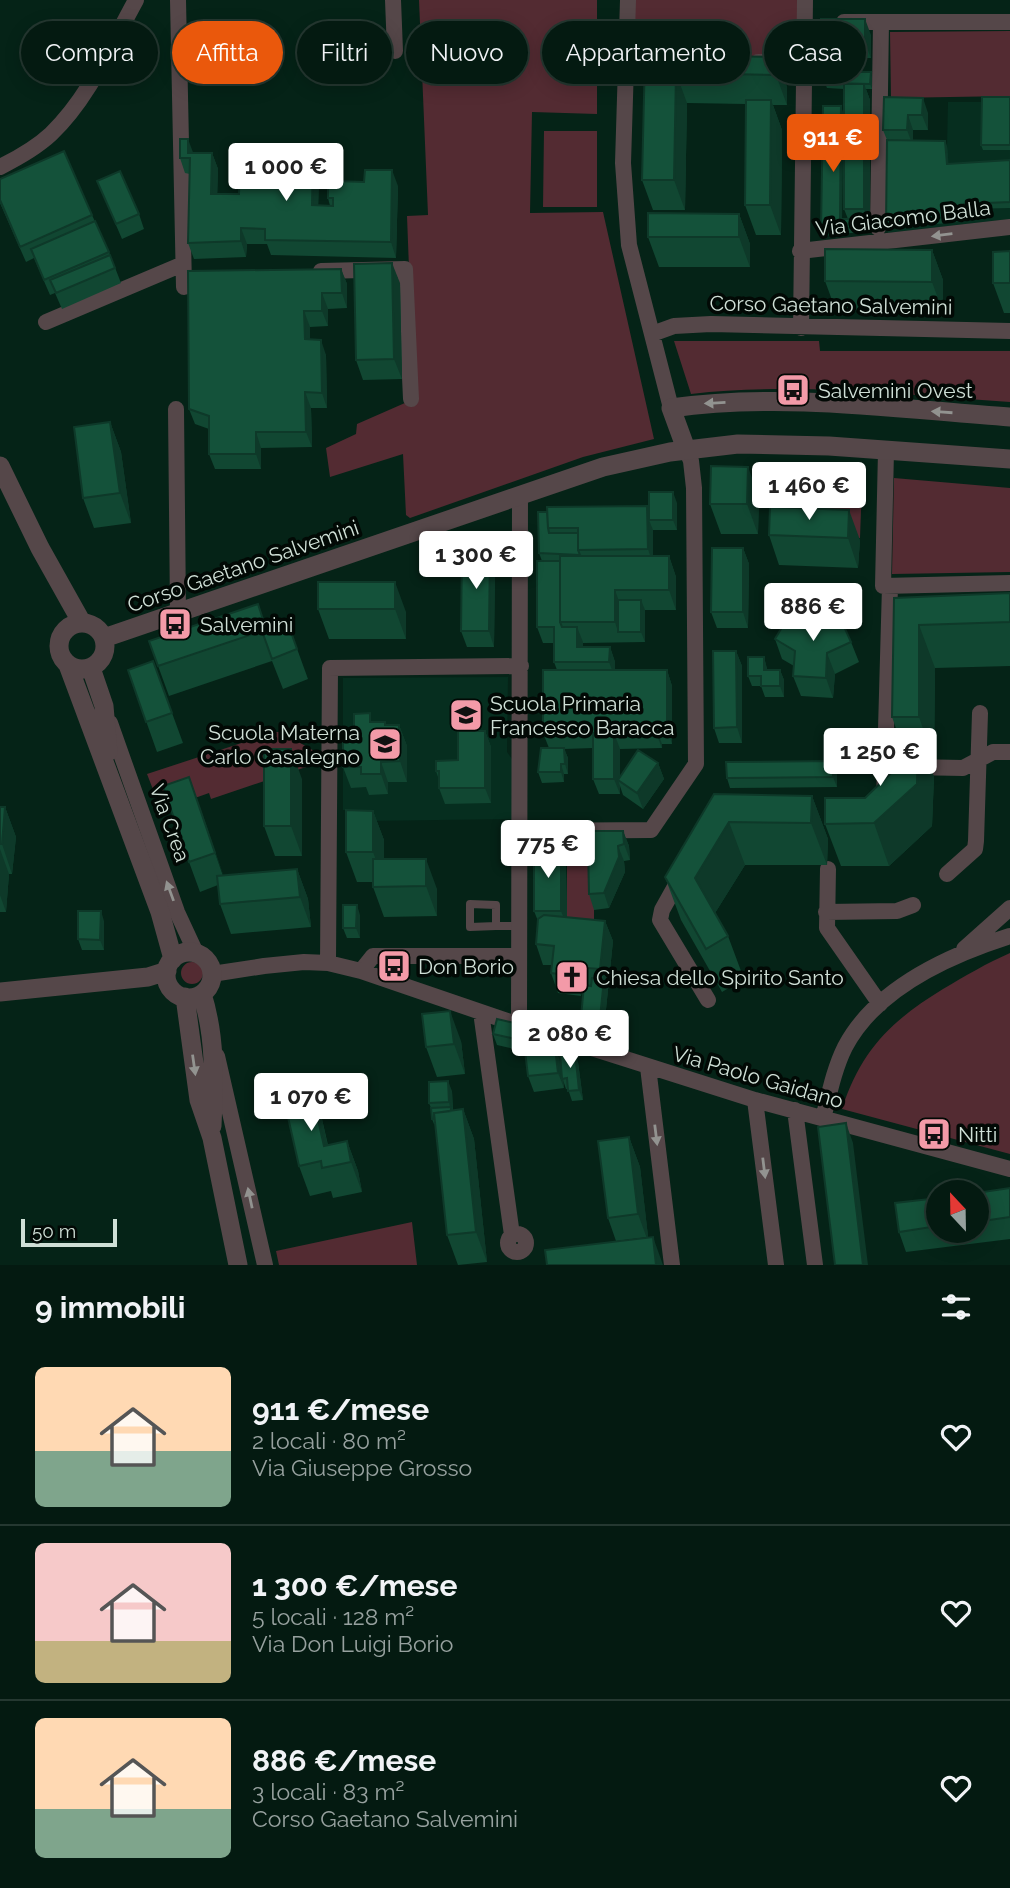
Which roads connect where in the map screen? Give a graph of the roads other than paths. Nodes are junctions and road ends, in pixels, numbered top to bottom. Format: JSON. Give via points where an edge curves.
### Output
{"nodes":[{"id":1,"x":136,"y":0,"type":"edge"},
{"id":2,"x":178,"y":0,"type":"edge"},
{"id":3,"x":393,"y":0,"type":"edge"},
{"id":4,"x":628,"y":0,"type":"edge"},
{"id":5,"x":805,"y":0,"type":"edge"},
{"id":6,"x":627,"y":21,"type":"edge"},
{"id":7,"x":805,"y":21,"type":"edge"},
{"id":8,"x":866,"y":22,"type":"edge"},
{"id":9,"x":881,"y":22,"type":"junction"},
{"id":10,"x":1010,"y":22,"type":"edge"},
{"id":11,"x":395,"y":51,"type":"dead end"},
{"id":12,"x":626,"y":84,"type":"edge"},
{"id":13,"x":804,"y":84,"type":"edge"},
{"id":14,"x":0,"y":167,"type":"edge"},
{"id":15,"x":1010,"y":227,"type":"edge"},
{"id":16,"x":878,"y":228,"type":"dead end"},
{"id":17,"x":800,"y":251,"type":"junction"},
{"id":18,"x":307,"y":271,"type":"edge"},
{"id":19,"x":46,"y":322,"type":"dead end"},
{"id":20,"x":801,"y":328,"type":"junction"},
{"id":21,"x":1010,"y":331,"type":"edge"},
{"id":22,"x":652,"y":334,"type":"junction"},
{"id":23,"x":411,"y":399,"type":"dead end"},
{"id":24,"x":671,"y":408,"type":"junction"},
{"id":25,"x":176,"y":409,"type":"dead end"},
{"id":26,"x":1010,"y":417,"type":"edge"},
{"id":27,"x":687,"y":449,"type":"junction"},
{"id":28,"x":886,"y":451,"type":"junction"},
{"id":29,"x":1010,"y":459,"type":"edge"},
{"id":30,"x":0,"y":466,"type":"edge"},
{"id":31,"x":520,"y":495,"type":"junction"},
{"id":32,"x":1010,"y":583,"type":"edge"},
{"id":33,"x":890,"y":586,"type":"junction"},
{"id":34,"x":178,"y":612,"type":"junction"},
{"id":35,"x":74,"y":626,"type":"junction"},
{"id":36,"x":104,"y":638,"type":"junction"},
{"id":37,"x":68,"y":666,"type":"junction"},
{"id":38,"x":521,"y":666,"type":"junction"},
{"id":39,"x":91,"y":668,"type":"junction"},
{"id":40,"x":104,"y":706,"type":"junction"},
{"id":41,"x":980,"y":713,"type":"dead end"},
{"id":42,"x":1010,"y":752,"type":"edge"},
{"id":43,"x":979,"y":760,"type":"junction"},
{"id":44,"x":886,"y":767,"type":"junction"},
{"id":45,"x":112,"y":778,"type":"junction"},
{"id":46,"x":879,"y":819,"type":"edge"},
{"id":47,"x":520,"y":831,"type":"junction"},
{"id":48,"x":687,"y":865,"type":"edge"},
{"id":49,"x":828,"y":869,"type":"dead end"},
{"id":50,"x":947,"y":874,"type":"dead end"},
{"id":51,"x":913,"y":905,"type":"dead end"},
{"id":52,"x":1010,"y":908,"type":"edge"},
{"id":53,"x":826,"y":912,"type":"junction"},
{"id":54,"x":496,"y":926,"type":"dead end"},
{"id":55,"x":519,"y":926,"type":"junction"},
{"id":56,"x":1010,"y":936,"type":"edge"},
{"id":57,"x":519,"y":956,"type":"junction"},
{"id":58,"x":954,"y":957,"type":"junction"},
{"id":59,"x":328,"y":963,"type":"junction"},
{"id":60,"x":173,"y":966,"type":"junction"},
{"id":61,"x":361,"y":971,"type":"junction"},
{"id":62,"x":212,"y":974,"type":"junction"},
{"id":63,"x":0,"y":992,"type":"edge"},
{"id":64,"x":193,"y":995,"type":"junction"},
{"id":65,"x":708,"y":1000,"type":"dead end"},
{"id":66,"x":880,"y":1004,"type":"junction"},
{"id":67,"x":481,"y":1012,"type":"junction"},
{"id":68,"x":519,"y":1025,"type":"junction"},
{"id":69,"x":213,"y":1043,"type":"junction"},
{"id":70,"x":648,"y":1067,"type":"junction"},
{"id":71,"x":755,"y":1100,"type":"junction"},
{"id":72,"x":795,"y":1110,"type":"junction"},
{"id":73,"x":823,"y":1119,"type":"junction"},
{"id":74,"x":212,"y":1138,"type":"junction"},
{"id":75,"x":1010,"y":1169,"type":"edge"},
{"id":76,"x":512,"y":1235,"type":"dead end"},
{"id":77,"x":238,"y":1265,"type":"edge"},
{"id":78,"x":265,"y":1265,"type":"edge"},
{"id":79,"x":672,"y":1265,"type":"edge"},
{"id":80,"x":776,"y":1265,"type":"edge"},
{"id":81,"x":815,"y":1265,"type":"edge"}],
"edges":[{"from":1,"to":14,"type":"street","via":[[72,111],[39,144]]},
{"from":2,"to":19,"type":"street","via":[[187,274]]},
{"from":3,"to":11,"type":"street"},
{"from":4,"to":6,"type":"street"},
{"from":5,"to":7,"type":"street"},
{"from":8,"to":9,"type":"street"},
{"from":9,"to":10,"type":"street"},
{"from":9,"to":16,"type":"street"},
{"from":12,"to":22,"type":"street","via":[[629,245]]},
{"from":13,"to":17,"type":"street"},
{"from":15,"to":17,"type":"street","name":"Via Giacomo Balla","one_way":true},
{"from":17,"to":20,"type":"street"},
{"from":18,"to":23,"type":"street","via":[[405,269]]},
{"from":20,"to":21,"type":"street","name":"Corso Gaetano Salvemini"},
{"from":20,"to":22,"type":"street","name":"Corso Gaetano Salvemini","via":[[711,324],[674,326]]},
{"from":22,"to":24,"type":"street"},
{"from":26,"to":24,"type":"street","one_way":true,"via":[[779,401]]},
{"from":24,"to":27,"type":"street"},
{"from":25,"to":34,"type":"street"},
{"from":27,"to":28,"type":"street","name":"Corso Gaetano Salvemini","via":[[773,443]]},
{"from":27,"to":31,"type":"street","name":"Corso Gaetano Salvemini","via":[[604,467]]},
{"from":27,"to":47,"type":"street","via":[[695,488],[696,764],[651,830]]},
{"from":28,"to":29,"type":"street","name":"Corso Gaetano Salvemini"},
{"from":28,"to":33,"type":"street","via":[[883,586]]},
{"from":30,"to":35,"type":"street"},
{"from":31,"to":34,"type":"street","name":"Corso Gaetano Salvemini"},
{"from":31,"to":38,"type":"street"},
{"from":32,"to":33,"type":"street"},
{"from":33,"to":44,"type":"street","via":[[896,625]]},
{"from":34,"to":36,"type":"street","name":"Corso Gaetano Salvemini"},
{"from":35,"to":36,"type":"street","via":[[95,627]]},
{"from":35,"to":37,"type":"street","via":[[58,644]]},
{"from":36,"to":39,"type":"street","via":[[105,652]]},
{"from":37,"to":39,"type":"street"},
{"from":37,"to":45,"type":"street","name":"Via Crea"},
{"from":38,"to":47,"type":"street"},
{"from":38,"to":59,"type":"street","via":[[330,668]]},
{"from":39,"to":40,"type":"street","name":"Via Crea"},
{"from":40,"to":45,"type":"street","name":"Via Crea"},
{"from":60,"to":40,"type":"street","name":"Via Crea","one_way":true,"via":[[177,912]]},
{"from":41,"to":43,"type":"street"},
{"from":42,"to":43,"type":"street","via":[[993,752]]},
{"from":43,"to":44,"type":"street","via":[[963,768]]},
{"from":43,"to":50,"type":"street","via":[[975,849]]},
{"from":44,"to":46,"type":"street"},
{"from":45,"to":60,"type":"street","name":"Via Crea","via":[[160,912]]},
{"from":47,"to":55,"type":"street"},
{"from":48,"to":65,"type":"street","via":[[660,920]]},
{"from":49,"to":53,"type":"street"},
{"from":51,"to":53,"type":"street","via":[[897,911]]},
{"from":52,"to":58,"type":"street"},
{"from":53,"to":66,"type":"street","via":[[827,928]]},
{"from":54,"to":55,"type":"lane"},
{"from":55,"to":57,"type":"street"},
{"from":56,"to":58,"type":"street"},
{"from":57,"to":61,"type":"street","via":[[373,956]]},
{"from":57,"to":68,"type":"street"},
{"from":58,"to":66,"type":"street","via":[[908,982]]},
{"from":59,"to":61,"type":"street"},
{"from":59,"to":62,"type":"street","via":[[264,965]]},
{"from":60,"to":62,"type":"street","via":[[207,961]]},
{"from":60,"to":63,"type":"street"},
{"from":60,"to":64,"type":"street","via":[[178,995]]},
{"from":61,"to":67,"type":"street"},
{"from":62,"to":64,"type":"street","via":[[211,982]]},
{"from":64,"to":69,"type":"street","via":[[210,1021]]},
{"from":64,"to":74,"type":"street","one_way":true,"via":[[199,1100]]},
{"from":66,"to":73,"type":"street","via":[[845,1047]]},
{"from":67,"to":68,"type":"street"},
{"from":67,"to":76,"type":"street"},
{"from":68,"to":70,"type":"street"},
{"from":69,"to":74,"type":"street"},
{"from":78,"to":69,"type":"street","one_way":true},
{"from":70,"to":71,"type":"street","name":"Via Paolo Gaidano"},
{"from":70,"to":79,"type":"street","name":"Via Paolo Gaidano","one_way":true},
{"from":71,"to":72,"type":"street","name":"Via Paolo Gaidano"},
{"from":71,"to":80,"type":"street","one_way":true},
{"from":72,"to":73,"type":"street","name":"Via Paolo Gaidano"},
{"from":72,"to":81,"type":"street"},
{"from":73,"to":75,"type":"street","name":"Via Paolo Gaidano"},
{"from":74,"to":77,"type":"street"}]}
